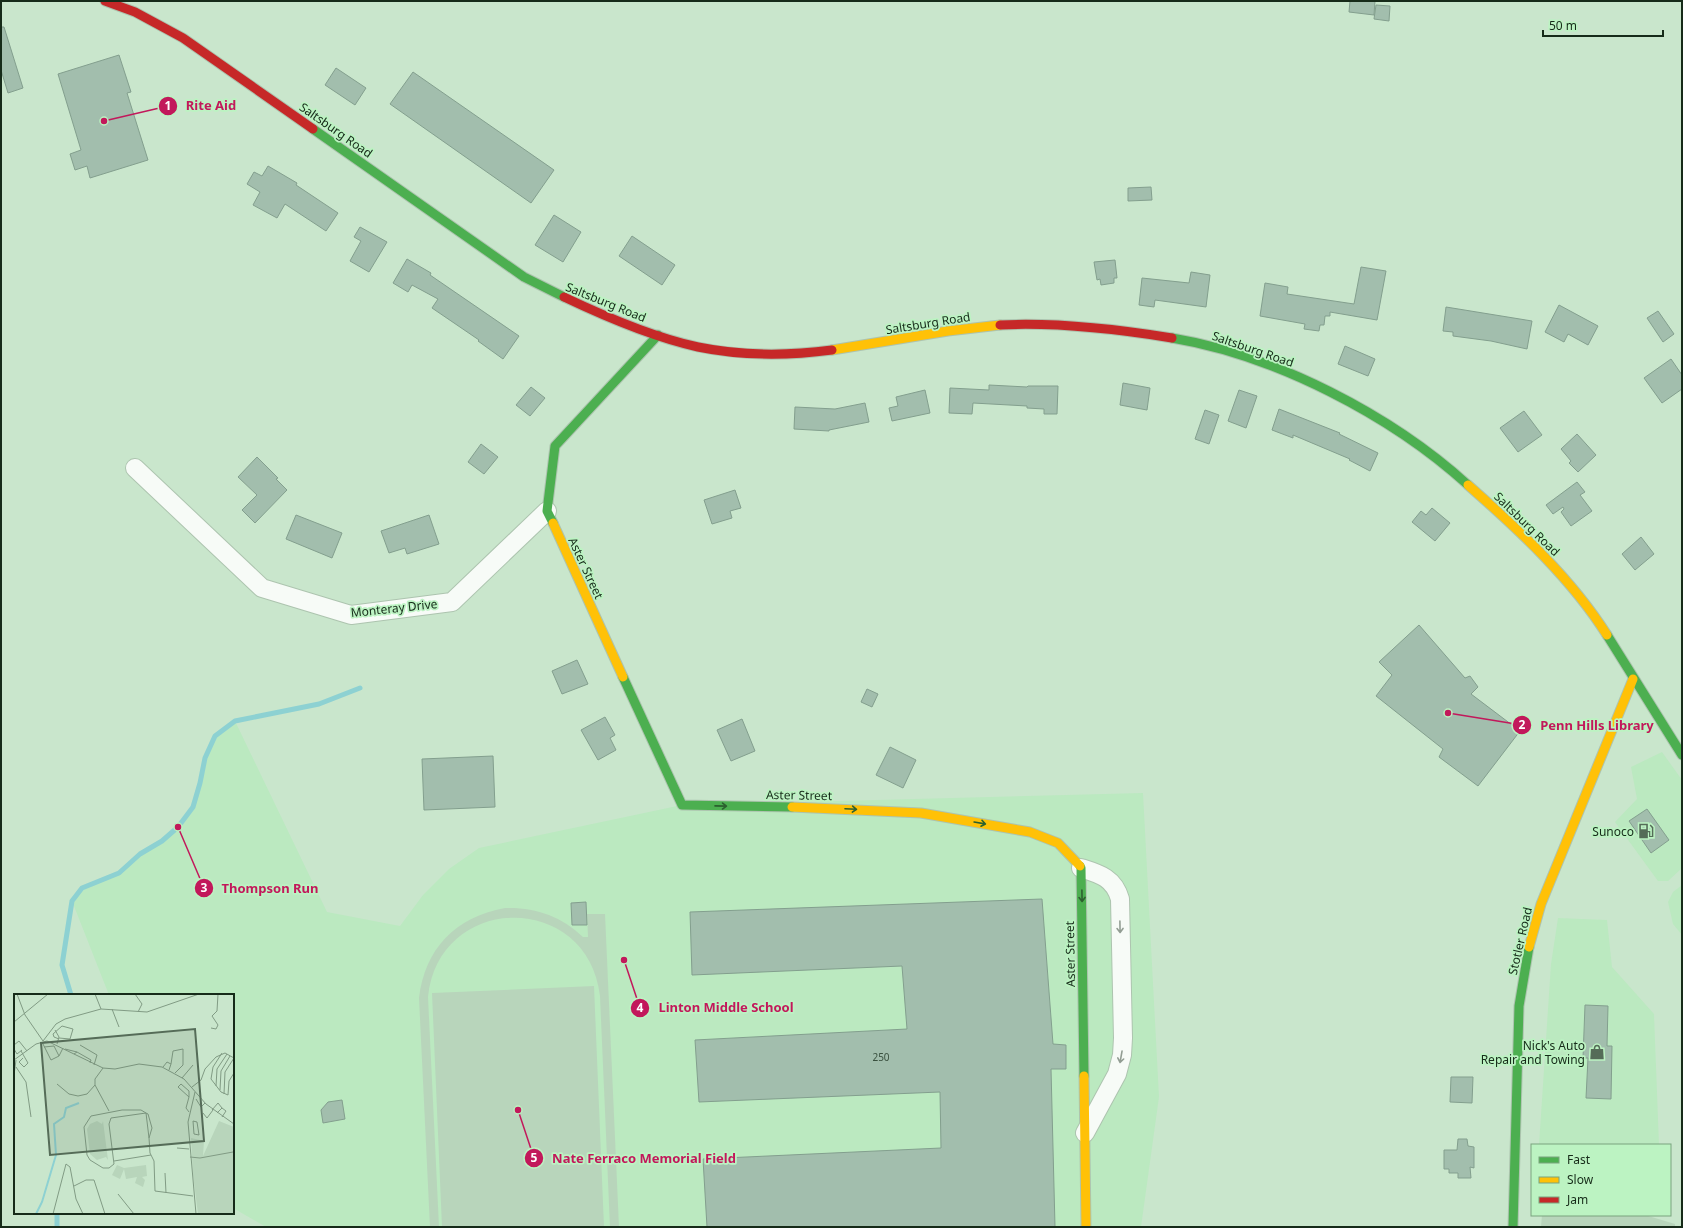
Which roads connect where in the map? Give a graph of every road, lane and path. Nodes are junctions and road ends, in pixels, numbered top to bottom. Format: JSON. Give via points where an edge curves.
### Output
{"nodes":[{"id":1,"x":105,"y":1,"type":"edge"},
{"id":2,"x":658,"y":335,"type":"junction"},
{"id":3,"x":135,"y":468,"type":"dead end"},
{"id":4,"x":547,"y":511,"type":"junction"},
{"id":5,"x":1633,"y":679,"type":"junction"},
{"id":6,"x":1682,"y":755,"type":"edge"},
{"id":7,"x":1081,"y":868,"type":"junction"},
{"id":8,"x":1085,"y":1133,"type":"junction"},
{"id":9,"x":1086,"y":1227,"type":"edge"},
{"id":10,"x":1513,"y":1227,"type":"edge"}],
"edges":[{"from":1,"to":2,"type":"street","name":"Saltsburg Road","via":[[145,16],[183,38],[524,277],[555,294]]},
{"from":2,"to":4,"type":"street","via":[[555,446]]},
{"from":2,"to":5,"type":"street","name":"Saltsburg Road","via":[[697,347],[739,353],[782,355],[831,351],[986,326],[1049,325],[1161,336],[1215,347],[1250,359],[1307,381],[1373,416],[1413,442],[1464,481],[1551,563],[1586,604]]},
{"from":3,"to":4,"type":"street","name":"Monteray Drive","via":[[262,588],[351,615],[452,602]]},
{"from":4,"to":7,"type":"street","name":"Aster Street","one_way":true,"via":[[682,805],[818,807],[921,813],[1030,832],[1058,843]]},
{"from":5,"to":6,"type":"street","name":"Saltsburg Road"},
{"from":5,"to":10,"type":"street","name":"Stotler Road","via":[[1541,904],[1527,956],[1519,1014]]},
{"from":7,"to":8,"type":"street","name":"Aster Street","one_way":true},
{"from":7,"to":8,"type":"street","one_way":true,"via":[[1109,880],[1116,888],[1120,899],[1123,1038],[1117,1074]]},
{"from":8,"to":9,"type":"street","name":"Aster Street"}]}
